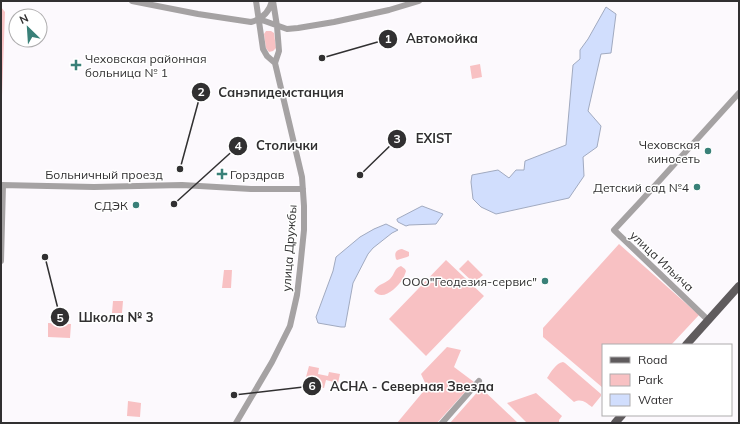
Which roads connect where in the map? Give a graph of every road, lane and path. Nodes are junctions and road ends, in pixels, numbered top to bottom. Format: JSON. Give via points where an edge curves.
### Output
{"nodes":[{"id":1,"x":132,"y":1,"type":"edge"},
{"id":2,"x":419,"y":1,"type":"edge"},
{"id":3,"x":272,"y":2,"type":"edge"},
{"id":4,"x":257,"y":3,"type":"edge"},
{"id":5,"x":259,"y":19,"type":"junction"},
{"id":6,"x":277,"y":26,"type":"junction"},
{"id":7,"x":275,"y":63,"type":"junction"},
{"id":8,"x":739,"y":93,"type":"edge"},
{"id":9,"x":2,"y":185,"type":"edge"},
{"id":10,"x":303,"y":189,"type":"junction"},
{"id":11,"x":1,"y":261,"type":"edge"},
{"id":12,"x":739,"y":286,"type":"edge"},
{"id":13,"x":708,"y":320,"type":"junction"},
{"id":14,"x":687,"y":344,"type":"edge"},
{"id":15,"x":479,"y":381,"type":"dead end"},
{"id":16,"x":236,"y":423,"type":"edge"},
{"id":17,"x":442,"y":423,"type":"edge"}],
"edges":[{"from":1,"to":5,"type":"street","via":[[251,22]]},
{"from":2,"to":6,"type":"street","via":[[327,23],[287,29]]},
{"from":3,"to":4,"type":"street","via":[[266,10]]},
{"from":3,"to":5,"type":"street","via":[[269,10]]},
{"from":3,"to":6,"type":"street","name":"улица Дружбы"},
{"from":4,"to":5,"type":"street","name":"улица Дружбы"},
{"from":5,"to":6,"type":"street"},
{"from":5,"to":7,"type":"street","name":"улица Дружбы","via":[[262,49]]},
{"from":6,"to":7,"type":"street","name":"улица Дружбы","via":[[279,51]]},
{"from":7,"to":10,"type":"street","name":"улица Дружбы"},
{"from":8,"to":13,"type":"street","name":"улица Ильича","via":[[614,230]]},
{"from":9,"to":10,"type":"street","name":"Больничный проезд","via":[[182,185]]},
{"from":9,"to":11,"type":"street"},
{"from":10,"to":16,"type":"street","name":"улица Дружбы","via":[[304,230],[297,295],[290,326]]},
{"from":12,"to":13,"type":"main road"},
{"from":13,"to":14,"type":"main road"},
{"from":15,"to":17,"type":"street"}]}
